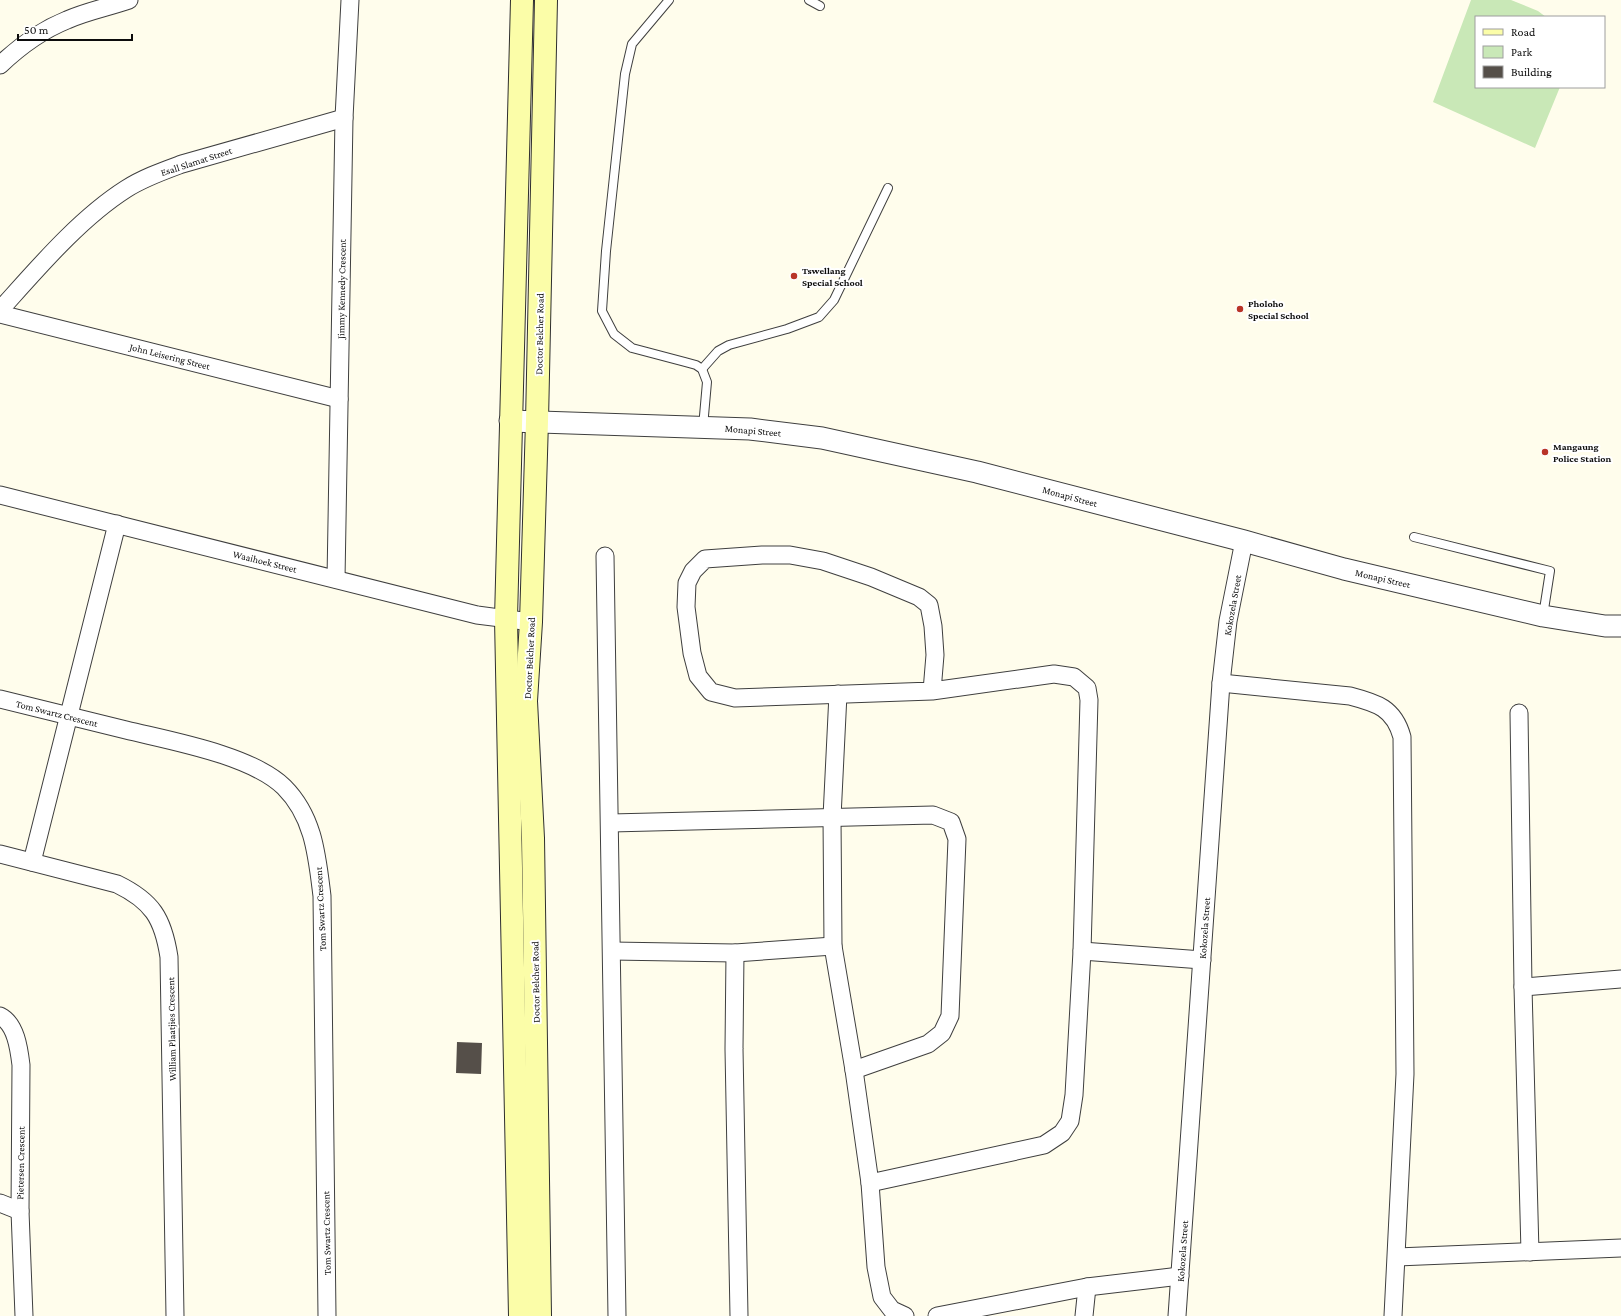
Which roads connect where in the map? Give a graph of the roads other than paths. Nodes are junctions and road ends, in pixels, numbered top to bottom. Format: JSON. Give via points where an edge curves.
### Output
{"nodes":[{"id":1,"x":129,"y":0,"type":"edge"},
{"id":2,"x":350,"y":0,"type":"edge"},
{"id":3,"x":522,"y":0,"type":"edge"},
{"id":4,"x":546,"y":0,"type":"edge"},
{"id":5,"x":669,"y":0,"type":"edge"},
{"id":6,"x":809,"y":0,"type":"edge"},
{"id":7,"x":820,"y":6,"type":"dead end"},
{"id":8,"x":0,"y":65,"type":"edge"},
{"id":9,"x":344,"y":118,"type":"junction"},
{"id":10,"x":888,"y":188,"type":"dead end"},
{"id":11,"x":0,"y":310,"type":"edge"},
{"id":12,"x":0,"y":314,"type":"edge"},
{"id":13,"x":702,"y":369,"type":"junction"},
{"id":14,"x":339,"y":399,"type":"junction"},
{"id":15,"x":510,"y":421,"type":"junction"},
{"id":16,"x":538,"y":421,"type":"junction"},
{"id":17,"x":703,"y":427,"type":"junction"},
{"id":18,"x":0,"y":495,"type":"edge"},
{"id":19,"x":117,"y":524,"type":"junction"},
{"id":20,"x":1414,"y":537,"type":"dead end"},
{"id":21,"x":1244,"y":541,"type":"junction"},
{"id":22,"x":605,"y":556,"type":"dead end"},
{"id":23,"x":336,"y":579,"type":"junction"},
{"id":24,"x":1543,"y":616,"type":"junction"},
{"id":25,"x":506,"y":619,"type":"junction"},
{"id":26,"x":531,"y":622,"type":"junction"},
{"id":27,"x":1621,"y":626,"type":"edge"},
{"id":28,"x":1220,"y":683,"type":"junction"},
{"id":29,"x":932,"y":691,"type":"junction"},
{"id":30,"x":838,"y":694,"type":"junction"},
{"id":31,"x":0,"y":699,"type":"edge"},
{"id":32,"x":1519,"y":714,"type":"dead end"},
{"id":33,"x":69,"y":716,"type":"junction"},
{"id":34,"x":832,"y":817,"type":"junction"},
{"id":35,"x":611,"y":823,"type":"junction"},
{"id":36,"x":0,"y":854,"type":"edge"},
{"id":37,"x":32,"y":862,"type":"junction"},
{"id":38,"x":833,"y":946,"type":"junction"},
{"id":39,"x":612,"y":951,"type":"junction"},
{"id":40,"x":1082,"y":951,"type":"junction"},
{"id":41,"x":735,"y":953,"type":"junction"},
{"id":42,"x":1202,"y":960,"type":"junction"},
{"id":43,"x":1621,"y":979,"type":"edge"},
{"id":44,"x":1523,"y":987,"type":"junction"},
{"id":45,"x":0,"y":1016,"type":"edge"},
{"id":46,"x":854,"y":1070,"type":"junction"},
{"id":47,"x":870,"y":1183,"type":"junction"},
{"id":48,"x":0,"y":1203,"type":"edge"},
{"id":49,"x":20,"y":1211,"type":"junction"},
{"id":50,"x":1621,"y":1248,"type":"edge"},
{"id":51,"x":1530,"y":1252,"type":"junction"},
{"id":52,"x":1397,"y":1257,"type":"junction"},
{"id":53,"x":1180,"y":1276,"type":"junction"},
{"id":54,"x":1087,"y":1287,"type":"junction"},
{"id":55,"x":24,"y":1316,"type":"edge"},
{"id":56,"x":175,"y":1316,"type":"edge"},
{"id":57,"x":327,"y":1316,"type":"edge"},
{"id":58,"x":520,"y":1316,"type":"edge"},
{"id":59,"x":540,"y":1316,"type":"edge"},
{"id":60,"x":617,"y":1316,"type":"edge"},
{"id":61,"x":739,"y":1316,"type":"edge"},
{"id":62,"x":905,"y":1316,"type":"edge"},
{"id":63,"x":937,"y":1316,"type":"edge"},
{"id":64,"x":1084,"y":1316,"type":"edge"},
{"id":65,"x":1177,"y":1316,"type":"edge"},
{"id":66,"x":1393,"y":1316,"type":"edge"}],
"edges":[{"from":1,"to":8,"type":"street","via":[[67,20],[41,33]]},
{"from":2,"to":9,"type":"street","name":"Jimmy Kennedy Crescent"},
{"from":3,"to":15,"type":"main road","name":"Doctor Belcher Road"},
{"from":4,"to":16,"type":"main road","name":"Doctor Belcher Road"},
{"from":5,"to":13,"type":"lane","via":[[632,44],[625,74],[602,311],[614,334],[632,348],[696,365]]},
{"from":6,"to":7,"type":"lane"},
{"from":9,"to":11,"type":"street","name":"Esall Slamat Street","via":[[182,164],[126,189],[91,216],[42,263]]},
{"from":9,"to":14,"type":"street","name":"Jimmy Kennedy Crescent"},
{"from":10,"to":13,"type":"lane","via":[[834,300],[819,317],[729,346],[718,351]]},
{"from":12,"to":14,"type":"street","name":"John Leisering Street"},
{"from":13,"to":17,"type":"lane","via":[[707,382]]},
{"from":14,"to":23,"type":"street","name":"Jimmy Kennedy Crescent"},
{"from":15,"to":16,"type":"street","name":"Monapi Street"},
{"from":15,"to":25,"type":"main road","name":"Doctor Belcher Road"},
{"from":16,"to":17,"type":"street","name":"Monapi Street"},
{"from":16,"to":26,"type":"main road","name":"Doctor Belcher Road"},
{"from":17,"to":21,"type":"street","name":"Monapi Street","via":[[750,429],[822,438],[977,472]]},
{"from":18,"to":19,"type":"street","name":"Waaihoek Street"},
{"from":19,"to":23,"type":"street","name":"Waaihoek Street"},
{"from":19,"to":33,"type":"street"},
{"from":20,"to":24,"type":"lane","via":[[1550,571]]},
{"from":21,"to":24,"type":"street","name":"Monapi Street","via":[[1344,569]]},
{"from":21,"to":28,"type":"street","name":"Kokozela Street","via":[[1228,621]]},
{"from":22,"to":35,"type":"street"},
{"from":23,"to":25,"type":"street","name":"Waaihoek Street","via":[[478,615]]},
{"from":24,"to":27,"type":"street","name":"Monapi Street","via":[[1605,626]]},
{"from":25,"to":26,"type":"street","name":"Waaihoek Street"},
{"from":25,"to":58,"type":"main road","name":"Doctor Belcher Road"},
{"from":26,"to":59,"type":"main road","name":"Doctor Belcher Road","via":[[526,701],[533,846]]},
{"from":28,"to":42,"type":"street","name":"Kokozela Street"},
{"from":28,"to":52,"type":"street","via":[[1350,696],[1368,701],[1388,712],[1398,724],[1402,746],[1405,1074]]},
{"from":29,"to":30,"type":"street"},
{"from":29,"to":30,"type":"street","via":[[934,626],[929,605],[919,597],[823,561],[790,555],[724,556],[705,559],[692,571],[687,583],[686,607],[692,653],[698,676],[711,692],[735,698]]},
{"from":29,"to":40,"type":"street","via":[[1054,674],[1074,678],[1087,688],[1089,700]]},
{"from":30,"to":34,"type":"street"},
{"from":31,"to":33,"type":"street","name":"Tom Swartz Crescent"},
{"from":32,"to":44,"type":"street"},
{"from":33,"to":37,"type":"street"},
{"from":33,"to":57,"type":"street","name":"Tom Swartz Crescent","via":[[190,745],[260,769],[285,788],[303,812],[311,828],[317,851],[322,896]]},
{"from":34,"to":35,"type":"street"},
{"from":34,"to":38,"type":"street"},
{"from":34,"to":46,"type":"street","via":[[933,815],[951,822],[957,838],[950,1016],[942,1033],[928,1044]]},
{"from":35,"to":39,"type":"street"},
{"from":36,"to":37,"type":"street","name":"William Plaatjies Crescent"},
{"from":37,"to":56,"type":"street","name":"William Plaatjies Crescent","via":[[117,884],[135,893],[147,903],[159,920],[167,941],[171,1010]]},
{"from":38,"to":41,"type":"street"},
{"from":38,"to":46,"type":"street"},
{"from":39,"to":41,"type":"street"},
{"from":39,"to":60,"type":"street"},
{"from":40,"to":42,"type":"street"},
{"from":40,"to":47,"type":"street","via":[[1074,1095],[1070,1121],[1062,1133],[1044,1145]]},
{"from":41,"to":61,"type":"street","via":[[734,1049]]},
{"from":42,"to":53,"type":"street","name":"Kokozela Street"},
{"from":43,"to":44,"type":"street"},
{"from":44,"to":51,"type":"street"},
{"from":45,"to":49,"type":"street","name":"Pietersen Crescent","via":[[5,1018],[13,1032],[21,1065]]},
{"from":46,"to":47,"type":"street"},
{"from":47,"to":62,"type":"street","via":[[876,1267],[882,1297],[892,1310]]},
{"from":48,"to":49,"type":"street"},
{"from":49,"to":55,"type":"street","name":"Pietersen Crescent"},
{"from":50,"to":51,"type":"street"},
{"from":51,"to":52,"type":"street"},
{"from":52,"to":66,"type":"street"},
{"from":53,"to":54,"type":"street"},
{"from":53,"to":65,"type":"street","name":"Kokozela Street"},
{"from":54,"to":63,"type":"street"},
{"from":54,"to":64,"type":"street"}]}
